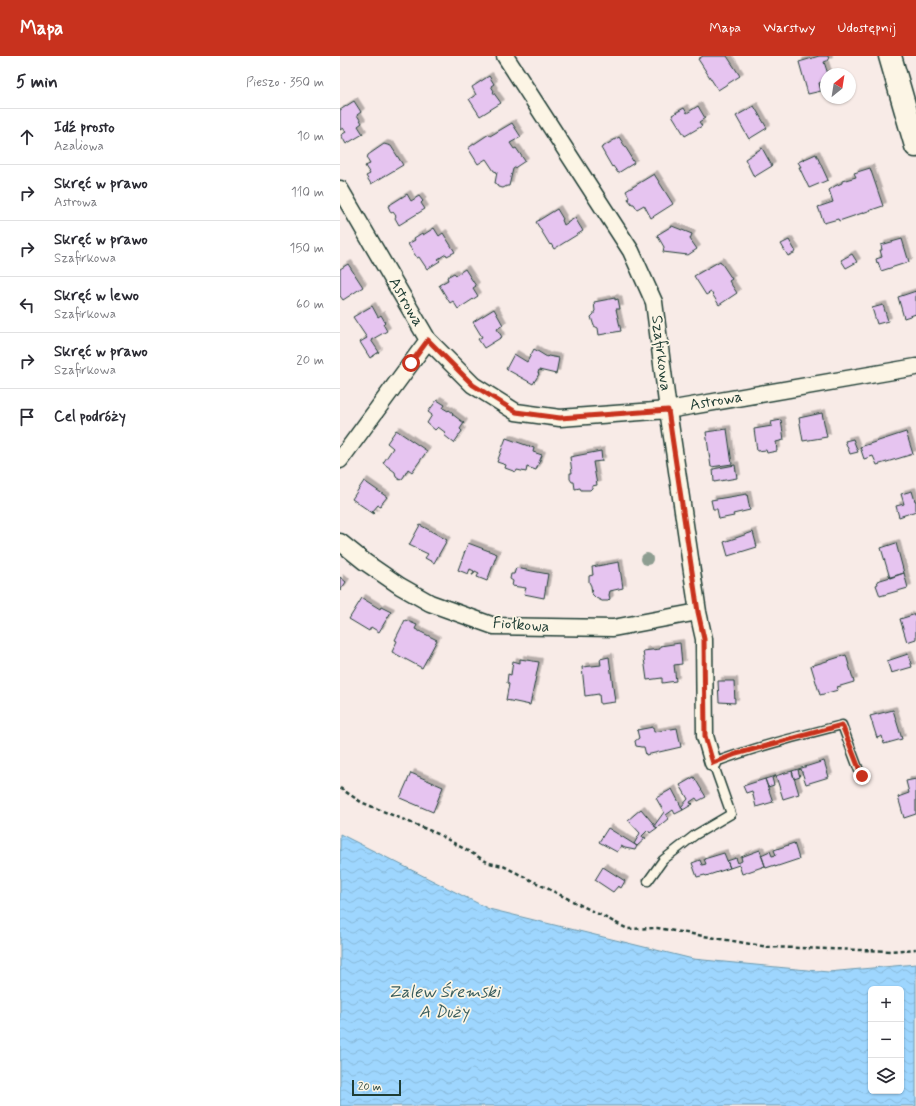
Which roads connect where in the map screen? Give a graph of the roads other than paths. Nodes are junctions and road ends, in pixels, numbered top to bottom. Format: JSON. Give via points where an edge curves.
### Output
{"nodes":[{"id":1,"x":505,"y":56,"type":"edge"},
{"id":2,"x":890,"y":56,"type":"edge"},
{"id":3,"x":916,"y":146,"type":"edge"},
{"id":4,"x":340,"y":189,"type":"edge"},
{"id":5,"x":428,"y":340,"type":"junction"},
{"id":6,"x":916,"y":367,"type":"edge"},
{"id":7,"x":668,"y":410,"type":"junction"},
{"id":8,"x":340,"y":460,"type":"edge"},
{"id":9,"x":340,"y":542,"type":"edge"},
{"id":10,"x":698,"y":612,"type":"junction"},
{"id":11,"x":713,"y":763,"type":"junction"},
{"id":12,"x":862,"y":776,"type":"dead end"},
{"id":13,"x":648,"y":882,"type":"dead end"}],
"edges":[{"from":1,"to":7,"type":"street","name":"Szafirkowa","via":[[631,251],[654,302]]},
{"from":2,"to":3,"type":"main road"},
{"from":4,"to":5,"type":"street","name":"Astrowa"},
{"from":5,"to":7,"type":"street","name":"Astrowa","via":[[473,385],[516,412],[560,418]]},
{"from":5,"to":8,"type":"street"},
{"from":6,"to":7,"type":"street","name":"Astrowa"},
{"from":7,"to":10,"type":"street","name":"Szafirkowa"},
{"from":9,"to":10,"type":"street","name":"Fiołkowa","via":[[400,586],[430,603],[494,626],[614,628]]},
{"from":10,"to":11,"type":"street","name":"Szafirkowa","via":[[704,639],[705,736]]},
{"from":11,"to":12,"type":"lane","via":[[736,754],[842,725]]},
{"from":11,"to":13,"type":"lane","via":[[732,814],[695,835],[663,860]]}]}
